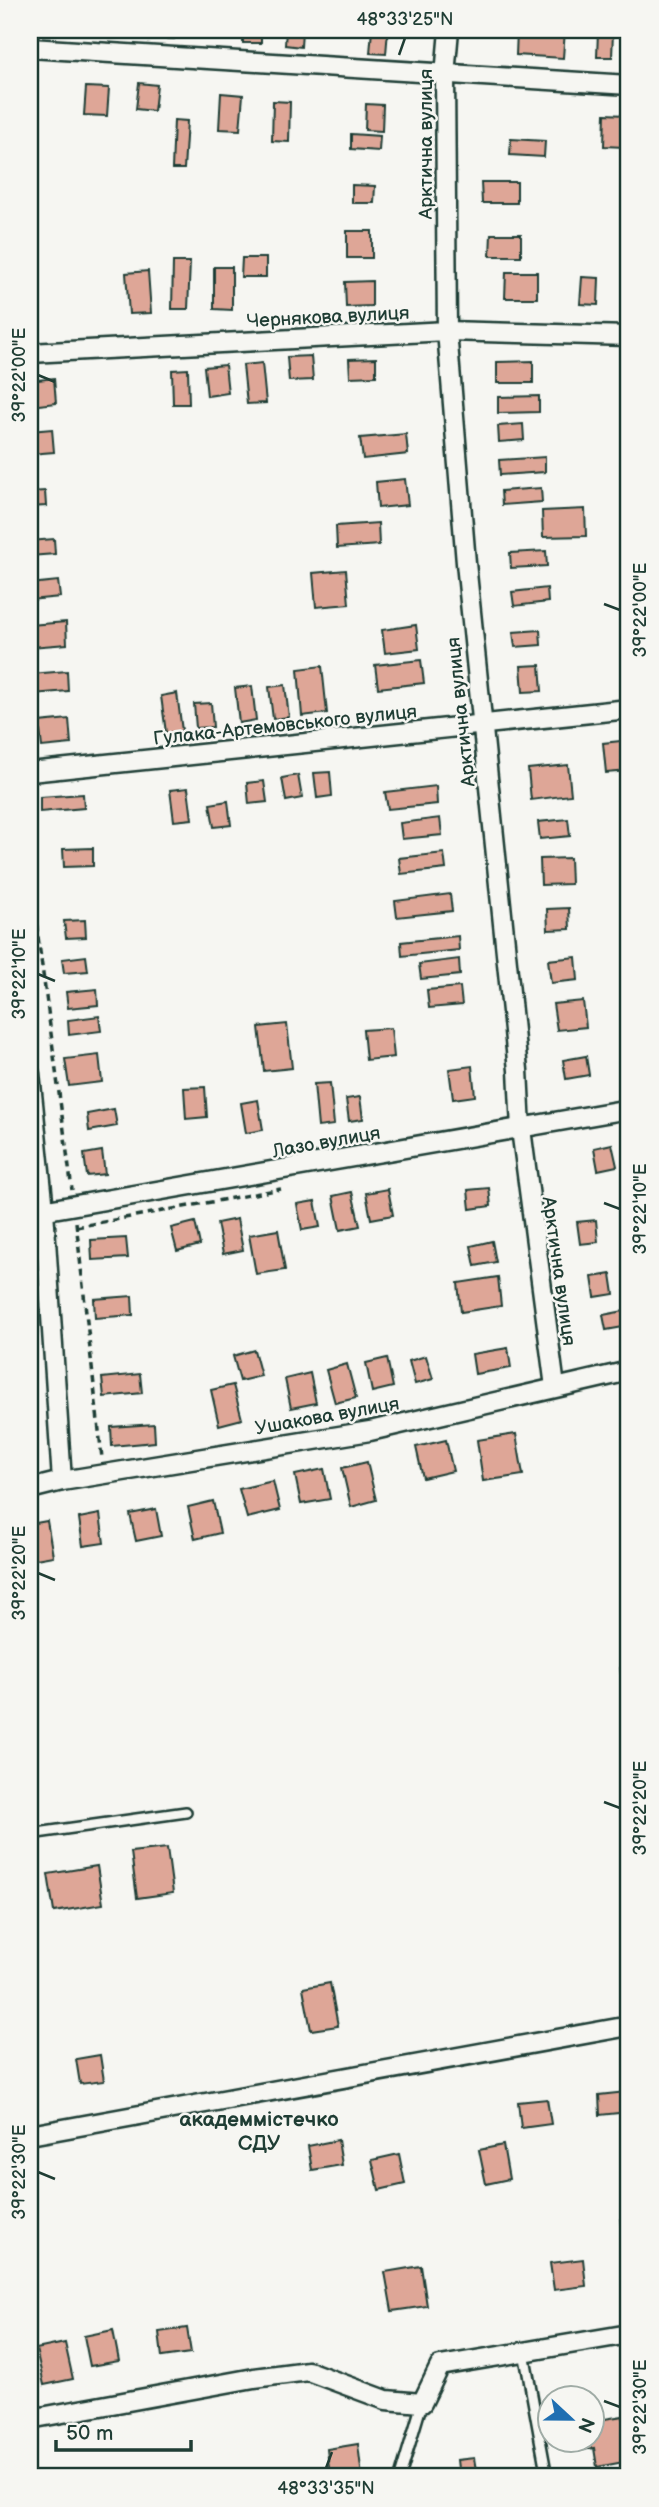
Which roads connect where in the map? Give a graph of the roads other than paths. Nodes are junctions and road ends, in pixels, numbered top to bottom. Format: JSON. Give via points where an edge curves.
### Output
{"nodes":[{"id":1,"x":449,"y":30,"type":"edge"},
{"id":2,"x":30,"y":48,"type":"edge"},
{"id":3,"x":445,"y":75,"type":"junction"},
{"id":4,"x":629,"y":85,"type":"edge"},
{"id":5,"x":447,"y":331,"type":"junction"},
{"id":6,"x":629,"y":335,"type":"edge"},
{"id":7,"x":30,"y":353,"type":"edge"},
{"id":8,"x":629,"y":709,"type":"edge"},
{"id":9,"x":482,"y":724,"type":"junction"},
{"id":10,"x":30,"y":772,"type":"edge"},
{"id":11,"x":30,"y":1074,"type":"edge"},
{"id":12,"x":629,"y":1109,"type":"edge"},
{"id":13,"x":521,"y":1129,"type":"junction"},
{"id":14,"x":37,"y":1211,"type":"edge"},
{"id":15,"x":629,"y":1371,"type":"edge"},
{"id":16,"x":555,"y":1387,"type":"junction"},
{"id":17,"x":62,"y":1481,"type":"junction"},
{"id":18,"x":30,"y":1489,"type":"edge"},
{"id":19,"x":186,"y":1812,"type":"dead end"},
{"id":20,"x":30,"y":1834,"type":"edge"},
{"id":21,"x":629,"y":2026,"type":"edge"},
{"id":22,"x":30,"y":2135,"type":"edge"},
{"id":23,"x":629,"y":2334,"type":"edge"},
{"id":24,"x":524,"y":2350,"type":"junction"},
{"id":25,"x":422,"y":2403,"type":"junction"},
{"id":26,"x":30,"y":2420,"type":"edge"},
{"id":27,"x":400,"y":2477,"type":"edge"},
{"id":28,"x":547,"y":2477,"type":"edge"}],
"edges":[{"from":1,"to":3,"type":"street","name":"Арктична вулиця"},
{"from":2,"to":3,"type":"street"},
{"from":3,"to":4,"type":"street"},
{"from":3,"to":5,"type":"street","name":"Арктична вулиця"},
{"from":5,"to":6,"type":"street","name":"Чернякова вулиця"},
{"from":5,"to":7,"type":"street","name":"Чернякова вулиця"},
{"from":5,"to":9,"type":"street","name":"Арктична вулиця"},
{"from":8,"to":9,"type":"street","name":"Гулака-Артемовського вулиця"},
{"from":9,"to":10,"type":"street","name":"Гулака-Артемовського вулиця"},
{"from":9,"to":13,"type":"street","name":"Арктична вулиця"},
{"from":11,"to":14,"type":"street"},
{"from":12,"to":13,"type":"street","name":"Лазо вулиця"},
{"from":13,"to":14,"type":"street","name":"Лазо вулиця"},
{"from":13,"to":16,"type":"street","name":"Арктична вулиця"},
{"from":14,"to":17,"type":"street"},
{"from":15,"to":16,"type":"street","name":"Ушакова вулиця"},
{"from":16,"to":17,"type":"street","name":"Ушакова вулиця","via":[[370,1431]]},
{"from":17,"to":18,"type":"street","name":"Ушакова вулиця"},
{"from":19,"to":20,"type":"lane"},
{"from":21,"to":22,"type":"street"},
{"from":23,"to":24,"type":"street"},
{"from":24,"to":25,"type":"street","via":[[440,2366]]},
{"from":24,"to":28,"type":"lane"},
{"from":25,"to":26,"type":"street","via":[[386,2400],[308,2371]]},
{"from":25,"to":27,"type":"lane"}]}
